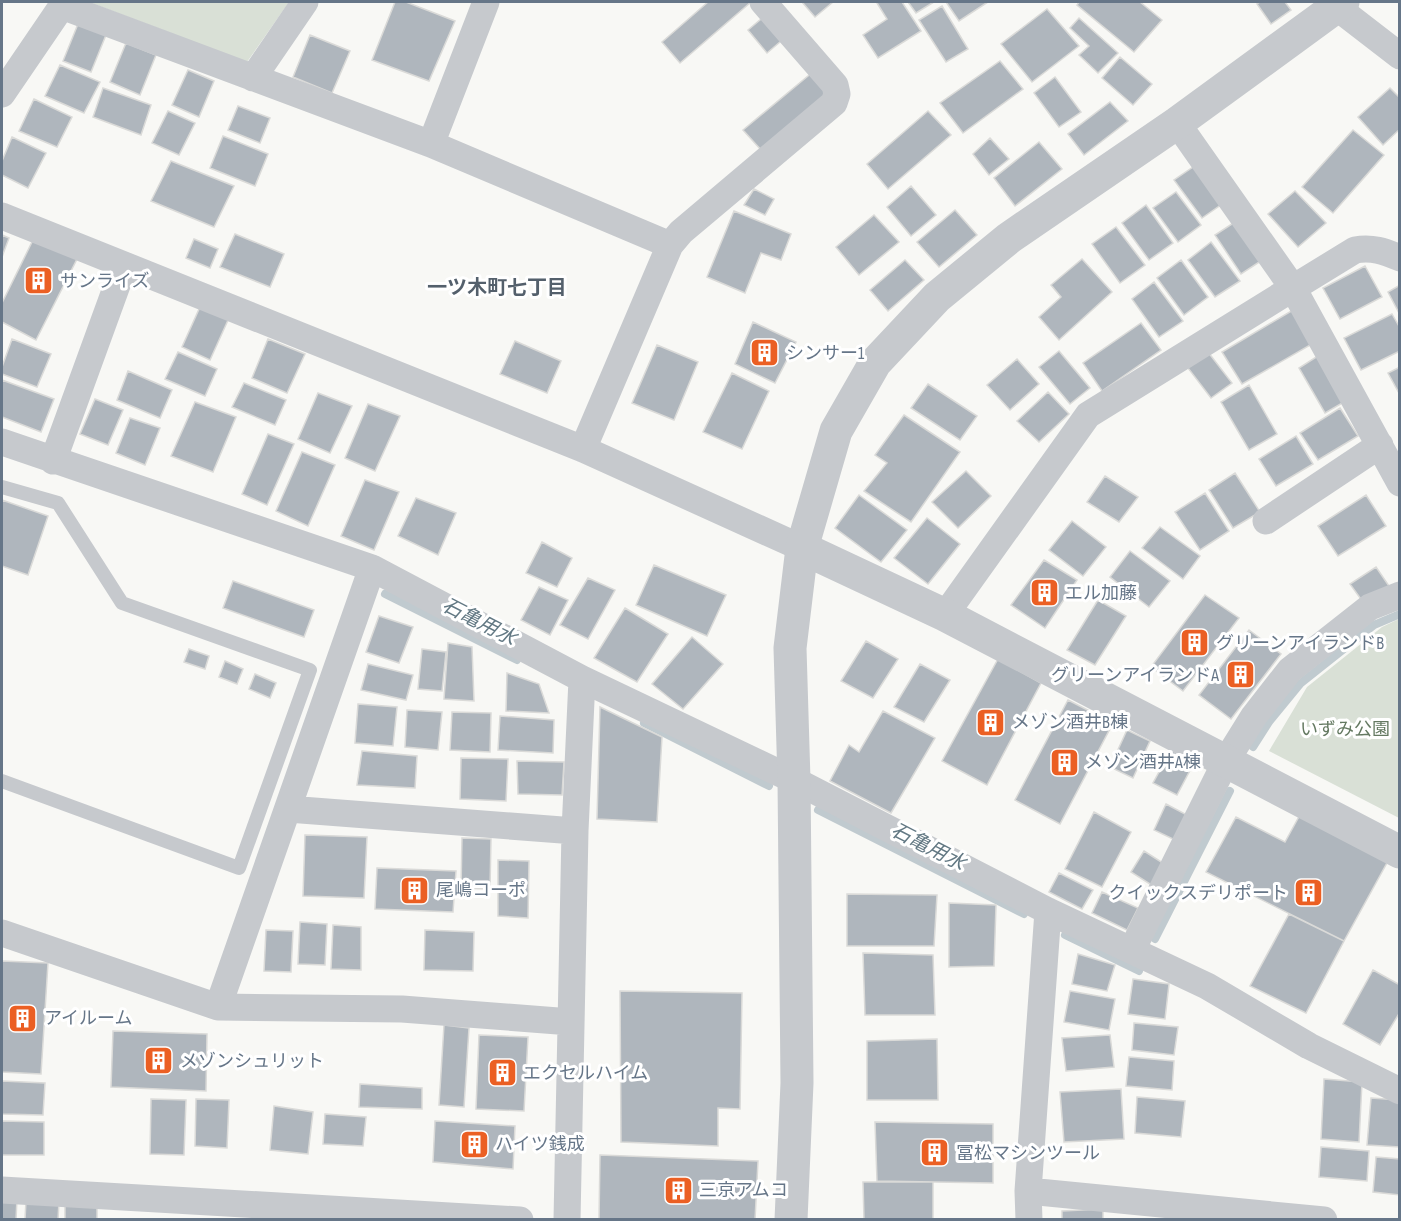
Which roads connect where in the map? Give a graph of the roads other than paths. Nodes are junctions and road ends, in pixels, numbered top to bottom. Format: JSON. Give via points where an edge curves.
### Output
{"nodes":[{"id":1,"x":305,"y":2,"type":"edge"},
{"id":2,"x":486,"y":2,"type":"edge"},
{"id":3,"x":763,"y":2,"type":"edge"},
{"id":4,"x":1336,"y":3,"type":"edge"},
{"id":5,"x":64,"y":4,"type":"edge"},
{"id":6,"x":1400,"y":56,"type":"edge"},
{"id":7,"x":253,"y":78,"type":"junction"},
{"id":8,"x":2,"y":94,"type":"edge"},
{"id":9,"x":1177,"y":123,"type":"junction"},
{"id":10,"x":431,"y":144,"type":"junction"},
{"id":11,"x":2,"y":216,"type":"edge"},
{"id":12,"x":670,"y":245,"type":"junction"},
{"id":13,"x":1400,"y":258,"type":"edge"},
{"id":14,"x":124,"y":266,"type":"junction"},
{"id":15,"x":1293,"y":288,"type":"junction"},
{"id":16,"x":2,"y":442,"type":"edge"},
{"id":17,"x":1380,"y":445,"type":"junction"},
{"id":18,"x":583,"y":449,"type":"junction"},
{"id":19,"x":53,"y":461,"type":"junction"},
{"id":20,"x":1400,"y":483,"type":"edge"},
{"id":21,"x":2,"y":487,"type":"edge"},
{"id":22,"x":1266,"y":521,"type":"dead end"},
{"id":23,"x":802,"y":548,"type":"junction"},
{"id":24,"x":372,"y":568,"type":"junction"},
{"id":25,"x":1400,"y":595,"type":"edge"},
{"id":26,"x":945,"y":615,"type":"junction"},
{"id":27,"x":582,"y":678,"type":"junction"},
{"id":28,"x":1226,"y":761,"type":"junction"},
{"id":29,"x":794,"y":780,"type":"junction"},
{"id":30,"x":2,"y":781,"type":"edge"},
{"id":31,"x":288,"y":809,"type":"junction"},
{"id":32,"x":575,"y":831,"type":"junction"},
{"id":33,"x":1400,"y":852,"type":"edge"},
{"id":34,"x":1048,"y":911,"type":"junction"},
{"id":35,"x":2,"y":933,"type":"edge"},
{"id":36,"x":1132,"y":950,"type":"junction"},
{"id":37,"x":218,"y":1007,"type":"junction"},
{"id":38,"x":571,"y":1022,"type":"junction"},
{"id":39,"x":1400,"y":1091,"type":"edge"},
{"id":40,"x":2,"y":1190,"type":"edge"},
{"id":41,"x":1028,"y":1191,"type":"junction"},
{"id":42,"x":520,"y":1220,"type":"edge"},
{"id":43,"x":567,"y":1220,"type":"edge"},
{"id":44,"x":792,"y":1220,"type":"edge"},
{"id":45,"x":1029,"y":1220,"type":"edge"},
{"id":46,"x":1324,"y":1220,"type":"edge"}],
"edges":[{"from":1,"to":7,"type":"street"},
{"from":2,"to":10,"type":"street"},
{"from":3,"to":12,"type":"street","via":[[835,85],[834,103]]},
{"from":4,"to":6,"type":"street"},
{"from":4,"to":9,"type":"street"},
{"from":5,"to":7,"type":"street"},
{"from":5,"to":8,"type":"street"},
{"from":7,"to":10,"type":"street"},
{"from":9,"to":15,"type":"street"},
{"from":9,"to":23,"type":"street","via":[[1009,238],[938,297],[875,363],[836,431]]},
{"from":10,"to":12,"type":"street"},
{"from":11,"to":14,"type":"street"},
{"from":12,"to":18,"type":"street"},
{"from":13,"to":15,"type":"street","via":[[1380,249],[1355,250]]},
{"from":14,"to":18,"type":"street"},
{"from":14,"to":19,"type":"street"},
{"from":15,"to":17,"type":"street"},
{"from":15,"to":26,"type":"street","via":[[1088,415]]},
{"from":16,"to":19,"type":"street"},
{"from":17,"to":20,"type":"street"},
{"from":17,"to":22,"type":"street"},
{"from":18,"to":23,"type":"street"},
{"from":19,"to":24,"type":"street"},
{"from":21,"to":30,"type":"lane","via":[[58,504],[122,603],[310,669],[239,868]]},
{"from":23,"to":26,"type":"street"},
{"from":23,"to":29,"type":"street","via":[[790,648]]},
{"from":24,"to":27,"type":"street"},
{"from":24,"to":31,"type":"street"},
{"from":25,"to":28,"type":"street","via":[[1370,607],[1290,670]]},
{"from":26,"to":28,"type":"street"},
{"from":27,"to":29,"type":"street"},
{"from":27,"to":32,"type":"street"},
{"from":28,"to":33,"type":"street"},
{"from":28,"to":36,"type":"street"},
{"from":29,"to":34,"type":"street"},
{"from":29,"to":44,"type":"street","via":[[797,1083]]},
{"from":31,"to":32,"type":"street"},
{"from":31,"to":37,"type":"street"},
{"from":32,"to":38,"type":"street"},
{"from":34,"to":36,"type":"street"},
{"from":34,"to":41,"type":"street"},
{"from":35,"to":37,"type":"street"},
{"from":36,"to":39,"type":"street","via":[[1207,986],[1309,1046]]},
{"from":37,"to":38,"type":"street","via":[[402,1009]]},
{"from":38,"to":43,"type":"street"},
{"from":40,"to":42,"type":"street"},
{"from":41,"to":45,"type":"street"},
{"from":41,"to":46,"type":"street"}]}
